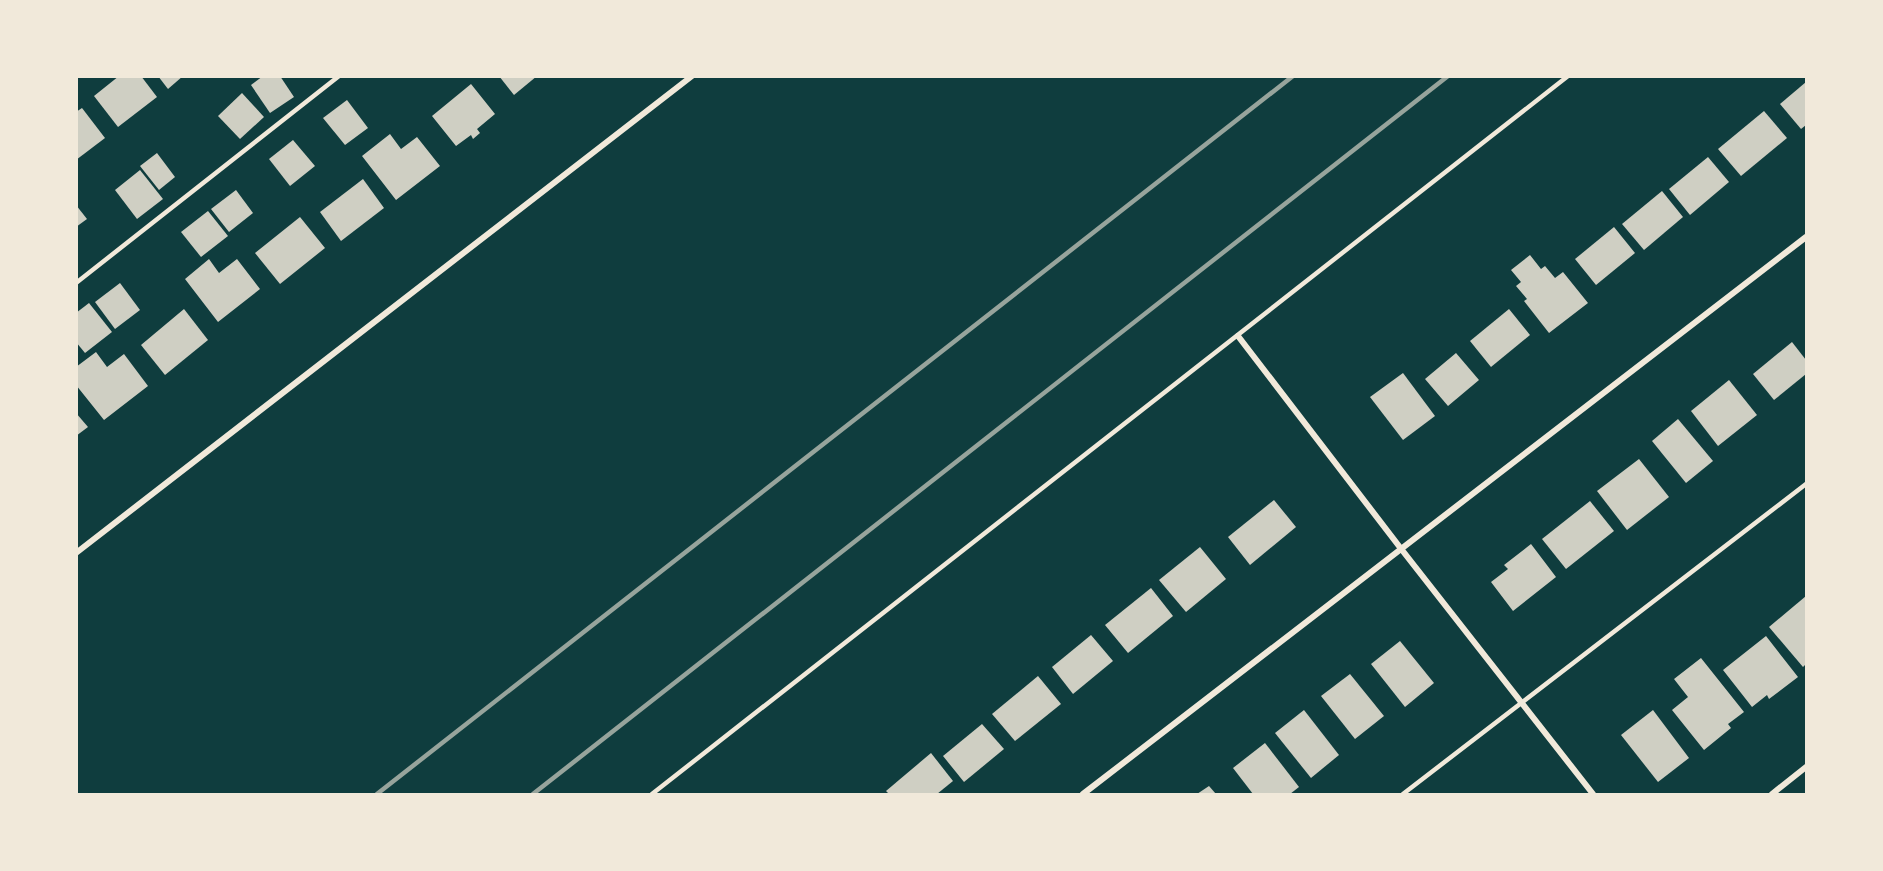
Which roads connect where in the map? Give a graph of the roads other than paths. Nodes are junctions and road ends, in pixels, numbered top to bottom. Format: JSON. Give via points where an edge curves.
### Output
{"nodes":[{"id":1,"x":339,"y":76,"type":"edge"},
{"id":2,"x":692,"y":76,"type":"edge"},
{"id":3,"x":1568,"y":76,"type":"edge"},
{"id":4,"x":1806,"y":237,"type":"edge"},
{"id":5,"x":76,"y":283,"type":"edge"},
{"id":6,"x":1238,"y":336,"type":"junction"},
{"id":7,"x":1806,"y":484,"type":"edge"},
{"id":8,"x":1402,"y":550,"type":"junction"},
{"id":9,"x":76,"y":553,"type":"edge"},
{"id":10,"x":1522,"y":704,"type":"junction"},
{"id":11,"x":1806,"y":767,"type":"edge"},
{"id":12,"x":652,"y":795,"type":"edge"},
{"id":13,"x":1083,"y":795,"type":"edge"},
{"id":14,"x":1403,"y":795,"type":"edge"},
{"id":15,"x":1593,"y":795,"type":"edge"},
{"id":16,"x":1772,"y":795,"type":"edge"}],
"edges":[{"from":1,"to":5,"type":"lane"},
{"from":2,"to":9,"type":"street"},
{"from":3,"to":6,"type":"lane"},
{"from":4,"to":8,"type":"street"},
{"from":6,"to":8,"type":"street"},
{"from":6,"to":12,"type":"lane"},
{"from":7,"to":10,"type":"lane"},
{"from":8,"to":10,"type":"street"},
{"from":8,"to":13,"type":"street"},
{"from":10,"to":14,"type":"lane"},
{"from":10,"to":15,"type":"street"},
{"from":11,"to":16,"type":"street"}]}
